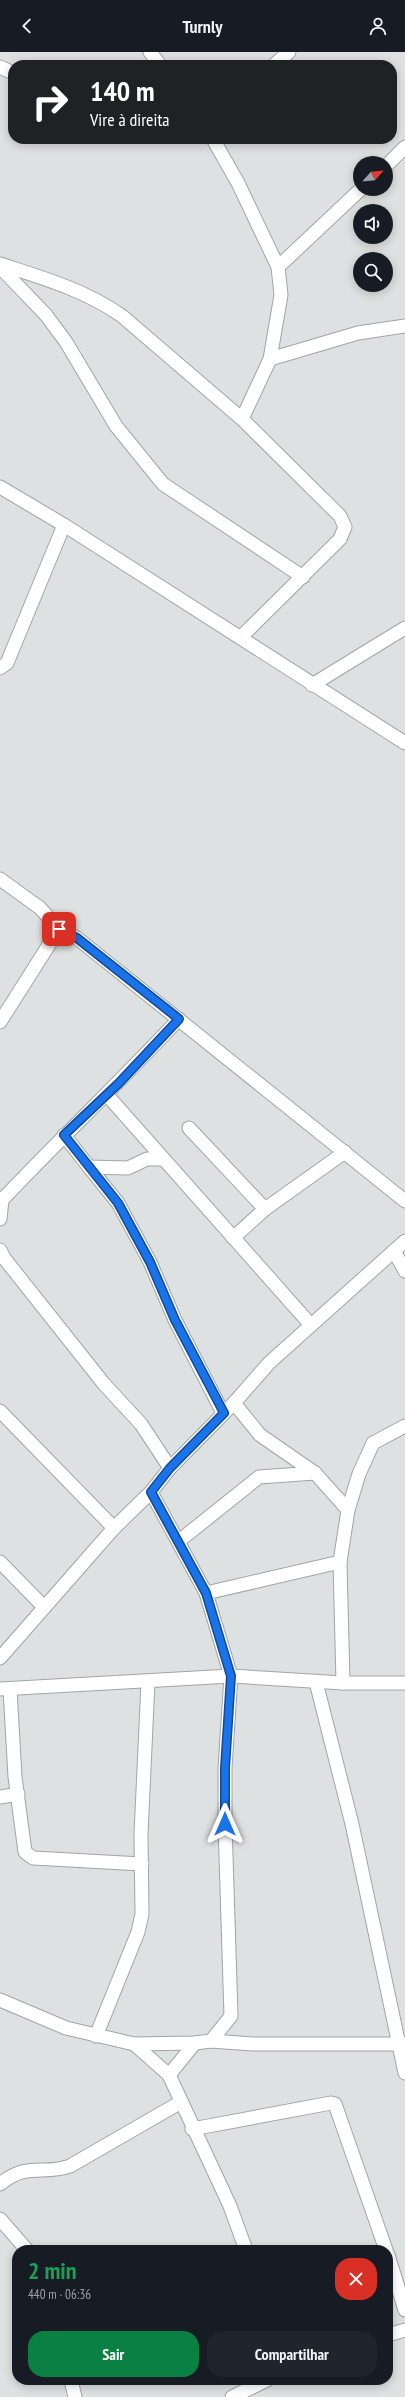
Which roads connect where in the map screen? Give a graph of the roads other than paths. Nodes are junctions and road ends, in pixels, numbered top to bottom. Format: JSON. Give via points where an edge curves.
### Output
{"nodes":[{"id":1,"x":150,"y":52,"type":"edge"},
{"id":2,"x":289,"y":52,"type":"edge"},
{"id":3,"x":156,"y":60,"type":"edge"},
{"id":4,"x":280,"y":60,"type":"edge"},
{"id":5,"x":216,"y":144,"type":"edge"},
{"id":6,"x":405,"y":148,"type":"edge"},
{"id":7,"x":393,"y":159,"type":"edge"},
{"id":8,"x":354,"y":196,"type":"edge"},
{"id":9,"x":0,"y":266,"type":"edge"},
{"id":10,"x":278,"y":267,"type":"junction"},
{"id":11,"x":405,"y":326,"type":"edge"},
{"id":12,"x":270,"y":358,"type":"junction"},
{"id":13,"x":242,"y":418,"type":"junction"},
{"id":14,"x":0,"y":487,"type":"edge"},
{"id":15,"x":64,"y":525,"type":"junction"},
{"id":16,"x":303,"y":577,"type":"junction"},
{"id":17,"x":405,"y":628,"type":"edge"},
{"id":18,"x":241,"y":637,"type":"junction"},
{"id":19,"x":0,"y":668,"type":"edge"},
{"id":20,"x":312,"y":685,"type":"junction"},
{"id":21,"x":405,"y":743,"type":"edge"},
{"id":22,"x":0,"y":879,"type":"edge"},
{"id":23,"x":59,"y":929,"type":"junction"},
{"id":24,"x":179,"y":1019,"type":"junction"},
{"id":25,"x":0,"y":1022,"type":"edge"},
{"id":26,"x":107,"y":1095,"type":"junction"},
{"id":27,"x":189,"y":1128,"type":"dead end"},
{"id":28,"x":64,"y":1135,"type":"junction"},
{"id":29,"x":345,"y":1152,"type":"junction"},
{"id":30,"x":162,"y":1159,"type":"junction"},
{"id":31,"x":89,"y":1167,"type":"junction"},
{"id":32,"x":1,"y":1199,"type":"edge"},
{"id":33,"x":405,"y":1201,"type":"edge"},
{"id":34,"x":265,"y":1209,"type":"junction"},
{"id":35,"x":0,"y":1219,"type":"edge"},
{"id":36,"x":233,"y":1238,"type":"junction"},
{"id":37,"x":405,"y":1241,"type":"edge"},
{"id":38,"x":0,"y":1250,"type":"edge"},
{"id":39,"x":394,"y":1251,"type":"junction"},
{"id":40,"x":405,"y":1272,"type":"edge"},
{"id":41,"x":310,"y":1324,"type":"junction"},
{"id":42,"x":234,"y":1403,"type":"junction"},
{"id":43,"x":0,"y":1411,"type":"edge"},
{"id":44,"x":224,"y":1413,"type":"junction"},
{"id":45,"x":405,"y":1426,"type":"edge"},
{"id":46,"x":170,"y":1468,"type":"junction"},
{"id":47,"x":315,"y":1473,"type":"junction"},
{"id":48,"x":151,"y":1492,"type":"junction"},
{"id":49,"x":348,"y":1510,"type":"junction"},
{"id":50,"x":114,"y":1528,"type":"junction"},
{"id":51,"x":179,"y":1541,"type":"junction"},
{"id":52,"x":0,"y":1562,"type":"edge"},
{"id":53,"x":340,"y":1562,"type":"junction"},
{"id":54,"x":206,"y":1593,"type":"junction"},
{"id":55,"x":44,"y":1607,"type":"junction"},
{"id":56,"x":1,"y":1655,"type":"edge"},
{"id":57,"x":231,"y":1676,"type":"junction"},
{"id":58,"x":148,"y":1682,"type":"junction"},
{"id":59,"x":316,"y":1682,"type":"junction"},
{"id":60,"x":405,"y":1682,"type":"edge"},
{"id":61,"x":343,"y":1683,"type":"junction"},
{"id":62,"x":5,"y":1689,"type":"edge"},
{"id":63,"x":18,"y":1794,"type":"junction"},
{"id":64,"x":0,"y":1797,"type":"edge"},
{"id":65,"x":142,"y":1864,"type":"junction"},
{"id":66,"x":0,"y":2000,"type":"edge"},
{"id":67,"x":96,"y":2036,"type":"junction"},
{"id":68,"x":211,"y":2041,"type":"junction"},
{"id":69,"x":195,"y":2043,"type":"junction"},
{"id":70,"x":134,"y":2044,"type":"junction"},
{"id":71,"x":402,"y":2044,"type":"edge"},
{"id":72,"x":405,"y":2073,"type":"edge"},
{"id":73,"x":169,"y":2076,"type":"junction"},
{"id":74,"x":181,"y":2102,"type":"junction"},
{"id":75,"x":192,"y":2129,"type":"junction"},
{"id":76,"x":0,"y":2184,"type":"edge"},
{"id":77,"x":0,"y":2218,"type":"edge"},
{"id":78,"x":23,"y":2245,"type":"edge"},
{"id":79,"x":244,"y":2245,"type":"edge"},
{"id":80,"x":384,"y":2245,"type":"edge"},
{"id":81,"x":393,"y":2271,"type":"edge"},
{"id":82,"x":405,"y":2310,"type":"edge"},
{"id":83,"x":405,"y":2330,"type":"edge"},
{"id":84,"x":393,"y":2334,"type":"edge"},
{"id":85,"x":72,"y":2385,"type":"edge"},
{"id":86,"x":256,"y":2385,"type":"edge"},
{"id":87,"x":75,"y":2397,"type":"edge"},
{"id":88,"x":232,"y":2397,"type":"edge"}],
"edges":[{"from":1,"to":3,"type":"street"},
{"from":2,"to":4,"type":"street"},
{"from":5,"to":10,"type":"street","via":[[238,183]]},
{"from":6,"to":7,"type":"street"},
{"from":8,"to":10,"type":"street"},
{"from":9,"to":13,"type":"street","via":[[56,283],[102,302]]},
{"from":9,"to":16,"type":"street","via":[[46,315],[66,342],[116,426],[163,484]]},
{"from":10,"to":12,"type":"street","via":[[281,295]]},
{"from":11,"to":12,"type":"street","via":[[358,332]]},
{"from":12,"to":13,"type":"street"},
{"from":13,"to":16,"type":"street","via":[[340,516],[345,527],[340,539]]},
{"from":14,"to":15,"type":"street"},
{"from":15,"to":18,"type":"street"},
{"from":15,"to":19,"type":"street","via":[[7,663]]},
{"from":16,"to":18,"type":"street"},
{"from":17,"to":20,"type":"street"},
{"from":18,"to":20,"type":"street"},
{"from":20,"to":21,"type":"street"},
{"from":22,"to":23,"type":"street","via":[[40,908]]},
{"from":23,"to":24,"type":"street","via":[[77,938]]},
{"from":23,"to":25,"type":"street"},
{"from":24,"to":26,"type":"street"},
{"from":24,"to":29,"type":"street"},
{"from":26,"to":28,"type":"street"},
{"from":26,"to":30,"type":"street"},
{"from":27,"to":34,"type":"street"},
{"from":28,"to":31,"type":"street"},
{"from":28,"to":32,"type":"street"},
{"from":29,"to":33,"type":"street"},
{"from":29,"to":34,"type":"street"},
{"from":30,"to":31,"type":"street","via":[[146,1159],[128,1168]]},
{"from":30,"to":36,"type":"street"},
{"from":31,"to":44,"type":"street","via":[[121,1210],[150,1262],[175,1320]]},
{"from":32,"to":35,"type":"street"},
{"from":34,"to":36,"type":"street"},
{"from":36,"to":41,"type":"street"},
{"from":37,"to":39,"type":"street"},
{"from":38,"to":46,"type":"street","via":[[44,1310],[104,1384],[141,1424]]},
{"from":39,"to":40,"type":"street"},
{"from":39,"to":41,"type":"street"},
{"from":41,"to":42,"type":"street","via":[[269,1363]]},
{"from":42,"to":44,"type":"street"},
{"from":42,"to":47,"type":"street","via":[[260,1435]]},
{"from":43,"to":50,"type":"street"},
{"from":44,"to":46,"type":"street"},
{"from":45,"to":49,"type":"street","via":[[373,1443],[359,1474]]},
{"from":46,"to":48,"type":"street"},
{"from":47,"to":49,"type":"street"},
{"from":47,"to":51,"type":"street","via":[[258,1477]]},
{"from":48,"to":50,"type":"street"},
{"from":48,"to":51,"type":"street"},
{"from":49,"to":53,"type":"street"},
{"from":50,"to":55,"type":"street"},
{"from":51,"to":54,"type":"street"},
{"from":52,"to":55,"type":"street"},
{"from":53,"to":54,"type":"street"},
{"from":53,"to":61,"type":"street"},
{"from":54,"to":57,"type":"street"},
{"from":55,"to":56,"type":"street"},
{"from":57,"to":58,"type":"street"},
{"from":57,"to":59,"type":"street"},
{"from":57,"to":68,"type":"street","via":[[225,1768],[231,2016]]},
{"from":58,"to":62,"type":"street"},
{"from":58,"to":65,"type":"street"},
{"from":59,"to":61,"type":"street"},
{"from":59,"to":71,"type":"street","via":[[352,1824]]},
{"from":60,"to":61,"type":"street"},
{"from":62,"to":63,"type":"street"},
{"from":63,"to":64,"type":"street"},
{"from":63,"to":65,"type":"street","via":[[25,1852],[33,1858]]},
{"from":65,"to":67,"type":"street","via":[[142,1914],[138,1932]]},
{"from":66,"to":67,"type":"street","via":[[66,2028]]},
{"from":67,"to":70,"type":"street"},
{"from":68,"to":69,"type":"street"},
{"from":68,"to":71,"type":"street","via":[[253,2044]]},
{"from":69,"to":70,"type":"street"},
{"from":69,"to":73,"type":"street"},
{"from":70,"to":73,"type":"street"},
{"from":71,"to":72,"type":"street"},
{"from":73,"to":74,"type":"street"},
{"from":74,"to":75,"type":"street"},
{"from":74,"to":76,"type":"street","via":[[70,2166],[61,2169],[22,2170]]},
{"from":75,"to":79,"type":"street","via":[[230,2206]]},
{"from":75,"to":80,"type":"street","via":[[335,2104]]},
{"from":77,"to":78,"type":"street"},
{"from":81,"to":82,"type":"street"},
{"from":83,"to":84,"type":"street"},
{"from":85,"to":87,"type":"street"},
{"from":86,"to":88,"type":"street"}]}
